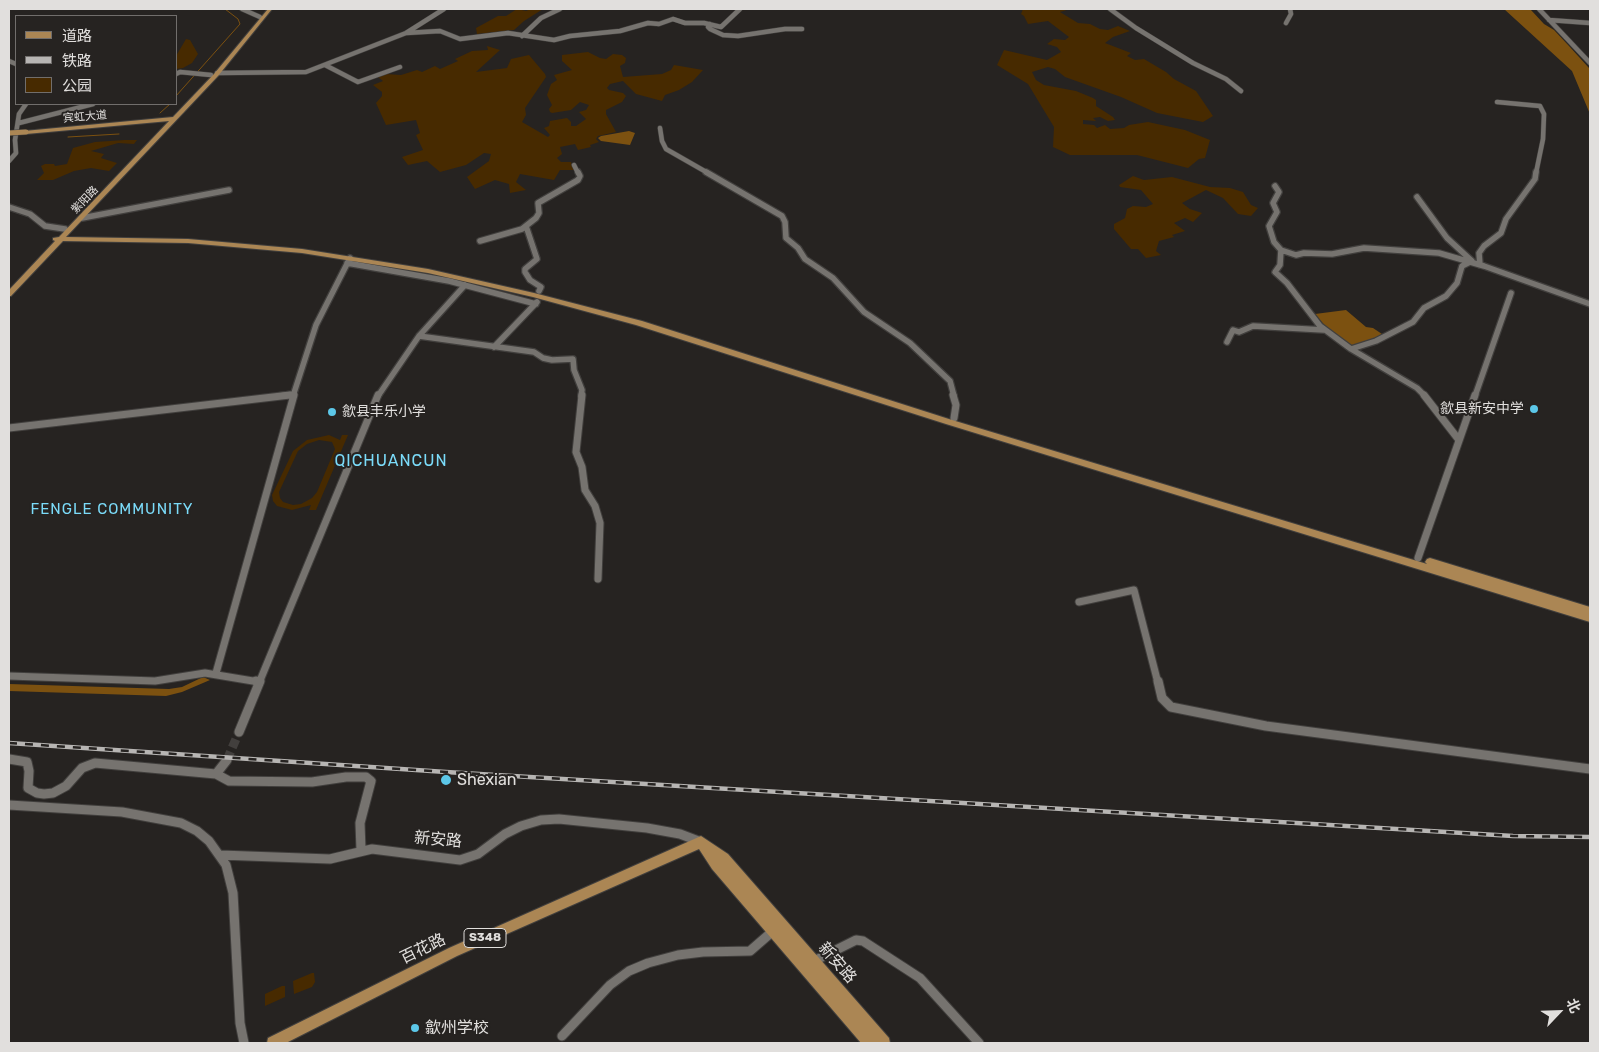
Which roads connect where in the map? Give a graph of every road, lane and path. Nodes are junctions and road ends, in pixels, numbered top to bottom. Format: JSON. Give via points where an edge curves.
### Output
{"nodes":[{"id":1,"x":242,"y":9,"type":"edge"},
{"id":2,"x":266,"y":9,"type":"edge"},
{"id":3,"x":270,"y":9,"type":"edge"},
{"id":4,"x":444,"y":9,"type":"edge"},
{"id":5,"x":560,"y":9,"type":"edge"},
{"id":6,"x":740,"y":9,"type":"edge"},
{"id":7,"x":1110,"y":9,"type":"edge"},
{"id":8,"x":1290,"y":9,"type":"edge"},
{"id":9,"x":1539,"y":9,"type":"edge"},
{"id":10,"x":260,"y":17,"type":"junction"},
{"id":11,"x":1549,"y":20,"type":"junction"},
{"id":12,"x":1286,"y":23,"type":"dead end"},
{"id":13,"x":1590,"y":23,"type":"edge"},
{"id":14,"x":710,"y":24,"type":"junction"},
{"id":15,"x":802,"y":29,"type":"dead end"},
{"id":16,"x":406,"y":33,"type":"junction"},
{"id":17,"x":522,"y":36,"type":"junction"},
{"id":18,"x":1590,"y":63,"type":"edge"},
{"id":19,"x":325,"y":65,"type":"junction"},
{"id":20,"x":400,"y":67,"type":"dead end"},
{"id":21,"x":178,"y":73,"type":"edge"},
{"id":22,"x":218,"y":73,"type":"junction"},
{"id":23,"x":211,"y":75,"type":"junction"},
{"id":24,"x":1240,"y":91,"type":"dead end"},
{"id":25,"x":1497,"y":102,"type":"dead end"},
{"id":26,"x":25,"y":105,"type":"edge"},
{"id":27,"x":89,"y":105,"type":"edge"},
{"id":28,"x":170,"y":121,"type":"junction"},
{"id":29,"x":19,"y":124,"type":"junction"},
{"id":30,"x":660,"y":128,"type":"dead end"},
{"id":31,"x":9,"y":134,"type":"edge"},
{"id":32,"x":9,"y":161,"type":"edge"},
{"id":33,"x":574,"y":165,"type":"dead end"},
{"id":34,"x":1275,"y":186,"type":"dead end"},
{"id":35,"x":229,"y":190,"type":"dead end"},
{"id":36,"x":1417,"y":197,"type":"dead end"},
{"id":37,"x":9,"y":207,"type":"edge"},
{"id":38,"x":82,"y":218,"type":"junction"},
{"id":39,"x":526,"y":226,"type":"junction"},
{"id":40,"x":61,"y":235,"type":"junction"},
{"id":41,"x":480,"y":241,"type":"dead end"},
{"id":42,"x":1282,"y":250,"type":"junction"},
{"id":43,"x":348,"y":260,"type":"junction"},
{"id":44,"x":1475,"y":263,"type":"junction"},
{"id":45,"x":465,"y":285,"type":"junction"},
{"id":46,"x":9,"y":287,"type":"edge"},
{"id":47,"x":1511,"y":293,"type":"dead end"},
{"id":48,"x":9,"y":294,"type":"edge"},
{"id":49,"x":541,"y":294,"type":"junction"},
{"id":50,"x":536,"y":304,"type":"junction"},
{"id":51,"x":1590,"y":304,"type":"edge"},
{"id":52,"x":1324,"y":330,"type":"junction"},
{"id":53,"x":419,"y":336,"type":"junction"},
{"id":54,"x":1227,"y":342,"type":"dead end"},
{"id":55,"x":494,"y":348,"type":"junction"},
{"id":56,"x":1351,"y":350,"type":"junction"},
{"id":57,"x":294,"y":394,"type":"junction"},
{"id":58,"x":954,"y":418,"type":"junction"},
{"id":59,"x":9,"y":428,"type":"edge"},
{"id":60,"x":1459,"y":440,"type":"junction"},
{"id":61,"x":1418,"y":558,"type":"junction"},
{"id":62,"x":598,"y":579,"type":"dead end"},
{"id":63,"x":1079,"y":602,"type":"dead end"},
{"id":64,"x":1590,"y":611,"type":"edge"},
{"id":65,"x":1590,"y":618,"type":"edge"},
{"id":66,"x":216,"y":673,"type":"junction"},
{"id":67,"x":9,"y":676,"type":"edge"},
{"id":68,"x":259,"y":682,"type":"junction"},
{"id":69,"x":239,"y":732,"type":"tunnel mouth"},
{"id":70,"x":9,"y":759,"type":"edge"},
{"id":71,"x":227,"y":760,"type":"tunnel mouth"},
{"id":72,"x":1590,"y":769,"type":"edge"},
{"id":73,"x":216,"y":774,"type":"junction"},
{"id":74,"x":9,"y":805,"type":"edge"},
{"id":75,"x":701,"y":842,"type":"junction"},
{"id":76,"x":361,"y":850,"type":"junction"},
{"id":77,"x":220,"y":854,"type":"junction"},
{"id":78,"x":773,"y":931,"type":"junction"},
{"id":79,"x":814,"y":961,"type":"junction"},
{"id":80,"x":562,"y":1036,"type":"dead end"},
{"id":81,"x":244,"y":1043,"type":"edge"},
{"id":82,"x":273,"y":1043,"type":"edge"},
{"id":83,"x":869,"y":1043,"type":"edge"},
{"id":84,"x":884,"y":1043,"type":"edge"},
{"id":85,"x":979,"y":1043,"type":"edge"}],
"edges":[{"from":1,"to":10,"type":"street"},
{"from":2,"to":10,"type":"main road"},
{"from":3,"to":22,"type":"main road"},
{"from":4,"to":16,"type":"street"},
{"from":5,"to":17,"type":"street","via":[[542,17]]},
{"from":6,"to":14,"type":"street","via":[[723,26]]},
{"from":7,"to":24,"type":"street","via":[[1191,62],[1226,79]]},
{"from":8,"to":12,"type":"street"},
{"from":9,"to":11,"type":"street"},
{"from":10,"to":23,"type":"main road"},
{"from":11,"to":13,"type":"street"},
{"from":11,"to":18,"type":"street"},
{"from":14,"to":15,"type":"street","via":[[710,29],[723,35],[738,36],[786,28]]},
{"from":14,"to":17,"type":"street","via":[[674,19],[659,24],[645,23],[622,31],[554,40]]},
{"from":16,"to":17,"type":"street","via":[[440,31],[460,39],[503,33]]},
{"from":16,"to":19,"type":"street"},
{"from":19,"to":20,"type":"street","via":[[358,82]]},
{"from":19,"to":22,"type":"street","via":[[306,72]]},
{"from":21,"to":23,"type":"street"},
{"from":22,"to":28,"type":"main road"},
{"from":23,"to":28,"type":"main road"},
{"from":25,"to":44,"type":"street","via":[[1540,106],[1544,114],[1543,139],[1535,179],[1506,219],[1501,233],[1484,246]]},
{"from":26,"to":29,"type":"street","via":[[19,114]]},
{"from":27,"to":29,"type":"street"},
{"from":28,"to":31,"type":"main road","name":"宾虹大道","bridge":true},
{"from":28,"to":38,"type":"main road","name":"紫阳路"},
{"from":28,"to":40,"type":"main road","name":"紫阳路"},
{"from":29,"to":32,"type":"street","via":[[16,153]]},
{"from":30,"to":58,"type":"street","via":[[666,149],[782,216],[786,238],[805,259],[833,278],[864,312],[910,343],[938,369],[950,382],[956,405]]},
{"from":33,"to":39,"type":"street","via":[[580,176],[578,180],[538,203],[538,216]]},
{"from":34,"to":42,"type":"street","via":[[1279,192],[1273,203],[1277,212],[1269,226],[1274,242]]},
{"from":35,"to":38,"type":"street"},
{"from":36,"to":44,"type":"street","via":[[1447,238]]},
{"from":37,"to":40,"type":"street","via":[[30,214]]},
{"from":38,"to":40,"type":"main road","name":"紫阳路"},
{"from":39,"to":41,"type":"street"},
{"from":39,"to":49,"type":"street","via":[[537,259],[525,272],[530,280],[541,286]]},
{"from":40,"to":43,"type":"main road","via":[[211,242]]},
{"from":40,"to":46,"type":"main road","name":"紫阳路"},
{"from":40,"to":48,"type":"main road","name":"紫阳路"},
{"from":40,"to":49,"type":"main road","via":[[191,237],[305,248],[409,263]]},
{"from":42,"to":44,"type":"street","via":[[1296,254],[1332,254],[1364,248],[1379,249],[1439,254]]},
{"from":42,"to":52,"type":"street","via":[[1280,265],[1275,272]]},
{"from":43,"to":45,"type":"street"},
{"from":43,"to":49,"type":"main road","via":[[436,272]]},
{"from":43,"to":57,"type":"street","via":[[316,325]]},
{"from":44,"to":51,"type":"street"},
{"from":44,"to":56,"type":"street","via":[[1461,267],[1457,283],[1446,296],[1424,308],[1413,322]]},
{"from":45,"to":50,"type":"street"},
{"from":45,"to":53,"type":"street"},
{"from":47,"to":60,"type":"street"},
{"from":49,"to":50,"type":"street"},
{"from":49,"to":58,"type":"main road","via":[[651,322]]},
{"from":49,"to":65,"type":"main road"},
{"from":50,"to":55,"type":"street"},
{"from":52,"to":54,"type":"street","via":[[1253,326],[1239,332],[1233,330]]},
{"from":52,"to":56,"type":"street"},
{"from":53,"to":55,"type":"street"},
{"from":53,"to":68,"type":"street","via":[[390,375],[374,404]]},
{"from":55,"to":62,"type":"street","via":[[534,352],[552,360],[573,359],[582,390],[576,452],[585,490],[596,506],[600,523]]},
{"from":56,"to":60,"type":"street","via":[[1417,388]]},
{"from":57,"to":59,"type":"street"},
{"from":57,"to":66,"type":"street"},
{"from":58,"to":61,"type":"main road"},
{"from":60,"to":61,"type":"street"},
{"from":61,"to":64,"type":"main road"},
{"from":63,"to":72,"type":"street","via":[[1134,590],[1162,698],[1171,708],[1266,726]]},
{"from":66,"to":67,"type":"street","via":[[155,681]]},
{"from":66,"to":68,"type":"street"},
{"from":68,"to":69,"type":"street"},
{"from":70,"to":73,"type":"street","via":[[27,762],[28,788],[44,794],[66,786],[90,763]]},
{"from":71,"to":73,"type":"street"},
{"from":73,"to":76,"type":"street","via":[[225,780],[238,781],[312,782],[346,777],[369,778],[360,823]]},
{"from":74,"to":77,"type":"street","via":[[122,812],[172,821],[197,831]]},
{"from":75,"to":76,"type":"street","name":"新安路","via":[[655,829],[558,819],[521,826],[478,854],[460,860],[378,849]]},
{"from":75,"to":78,"type":"main road","name":"新安路","via":[[716,865]]},
{"from":75,"to":79,"type":"main road","name":"新安路","via":[[724,858]]},
{"from":75,"to":82,"type":"main road","name":"百花路","number":"S348","via":[[453,952]]},
{"from":76,"to":77,"type":"street","name":"新安路","via":[[330,859]]},
{"from":77,"to":81,"type":"street","via":[[233,892],[240,1023]]},
{"from":78,"to":80,"type":"street","via":[[750,951],[678,955],[630,971],[610,985]]},
{"from":78,"to":83,"type":"main road","name":"新安路"},
{"from":79,"to":84,"type":"main road","name":"新安路"},
{"from":79,"to":85,"type":"street","via":[[856,940],[867,943],[920,978]]}]}
